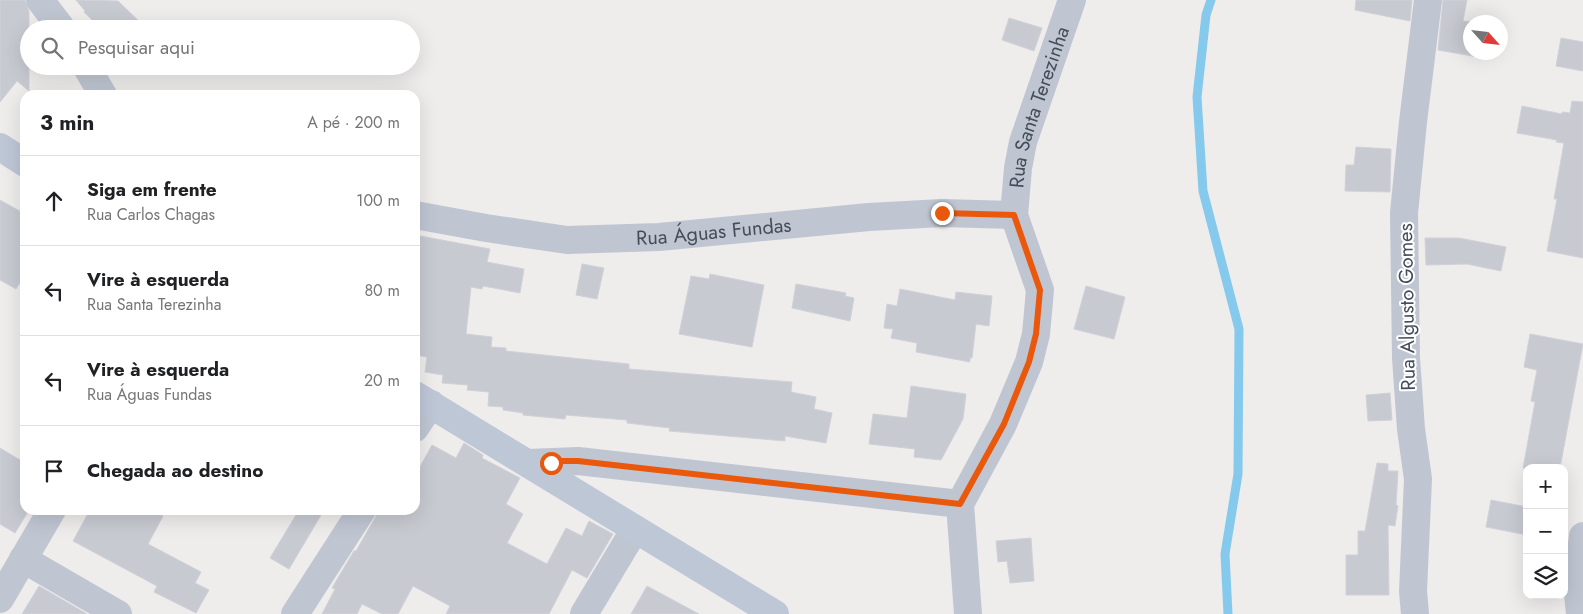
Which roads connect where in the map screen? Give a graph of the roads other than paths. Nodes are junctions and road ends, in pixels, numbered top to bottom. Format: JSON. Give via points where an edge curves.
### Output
{"nodes":[{"id":1,"x":40,"y":0,"type":"edge"},
{"id":2,"x":1072,"y":0,"type":"edge"},
{"id":3,"x":1428,"y":0,"type":"edge"},
{"id":4,"x":55,"y":20,"type":"edge"},
{"id":5,"x":91,"y":75,"type":"edge"},
{"id":6,"x":100,"y":90,"type":"edge"},
{"id":7,"x":0,"y":148,"type":"edge"},
{"id":8,"x":20,"y":160,"type":"edge"},
{"id":9,"x":1014,"y":215,"type":"junction"},
{"id":10,"x":420,"y":216,"type":"edge"},
{"id":11,"x":423,"y":400,"type":"edge"},
{"id":12,"x":528,"y":463,"type":"junction"},
{"id":13,"x":960,"y":504,"type":"junction"},
{"id":14,"x":49,"y":515,"type":"edge"},
{"id":15,"x":359,"y":515,"type":"edge"},
{"id":16,"x":635,"y":528,"type":"junction"},
{"id":17,"x":1583,"y":536,"type":"edge"},
{"id":18,"x":24,"y":560,"type":"junction"},
{"id":19,"x":1580,"y":585,"type":"edge"},
{"id":20,"x":0,"y":599,"type":"edge"},
{"id":21,"x":118,"y":614,"type":"edge"},
{"id":22,"x":295,"y":614,"type":"edge"},
{"id":23,"x":584,"y":614,"type":"edge"},
{"id":24,"x":775,"y":614,"type":"edge"},
{"id":25,"x":968,"y":614,"type":"edge"},
{"id":26,"x":1415,"y":614,"type":"edge"},
{"id":27,"x":1580,"y":614,"type":"edge"}],
"edges":[{"from":1,"to":4,"type":"street"},
{"from":2,"to":9,"type":"street","name":"Rua Santa Terezinha","via":[[1023,142]]},
{"from":3,"to":26,"type":"street","name":"Rua Algusto Gomes","via":[[1404,213],[1406,358],[1418,479]]},
{"from":5,"to":6,"type":"street"},
{"from":7,"to":8,"type":"street"},
{"from":9,"to":10,"type":"street","name":"Rua Águas Fundas","via":[[942,213],[869,217],[659,237],[567,240]]},
{"from":9,"to":13,"type":"street","name":"Rua Santa Terezinha","via":[[1040,290],[1036,334],[1029,362],[1004,424]]},
{"from":11,"to":12,"type":"street"},
{"from":12,"to":13,"type":"street","via":[[578,461]]},
{"from":12,"to":16,"type":"street"},
{"from":13,"to":25,"type":"street"},
{"from":14,"to":18,"type":"street"},
{"from":15,"to":22,"type":"street"},
{"from":16,"to":23,"type":"street"},
{"from":16,"to":24,"type":"street"},
{"from":17,"to":19,"type":"street"},
{"from":18,"to":20,"type":"street"},
{"from":18,"to":21,"type":"street"},
{"from":19,"to":27,"type":"street"}]}
